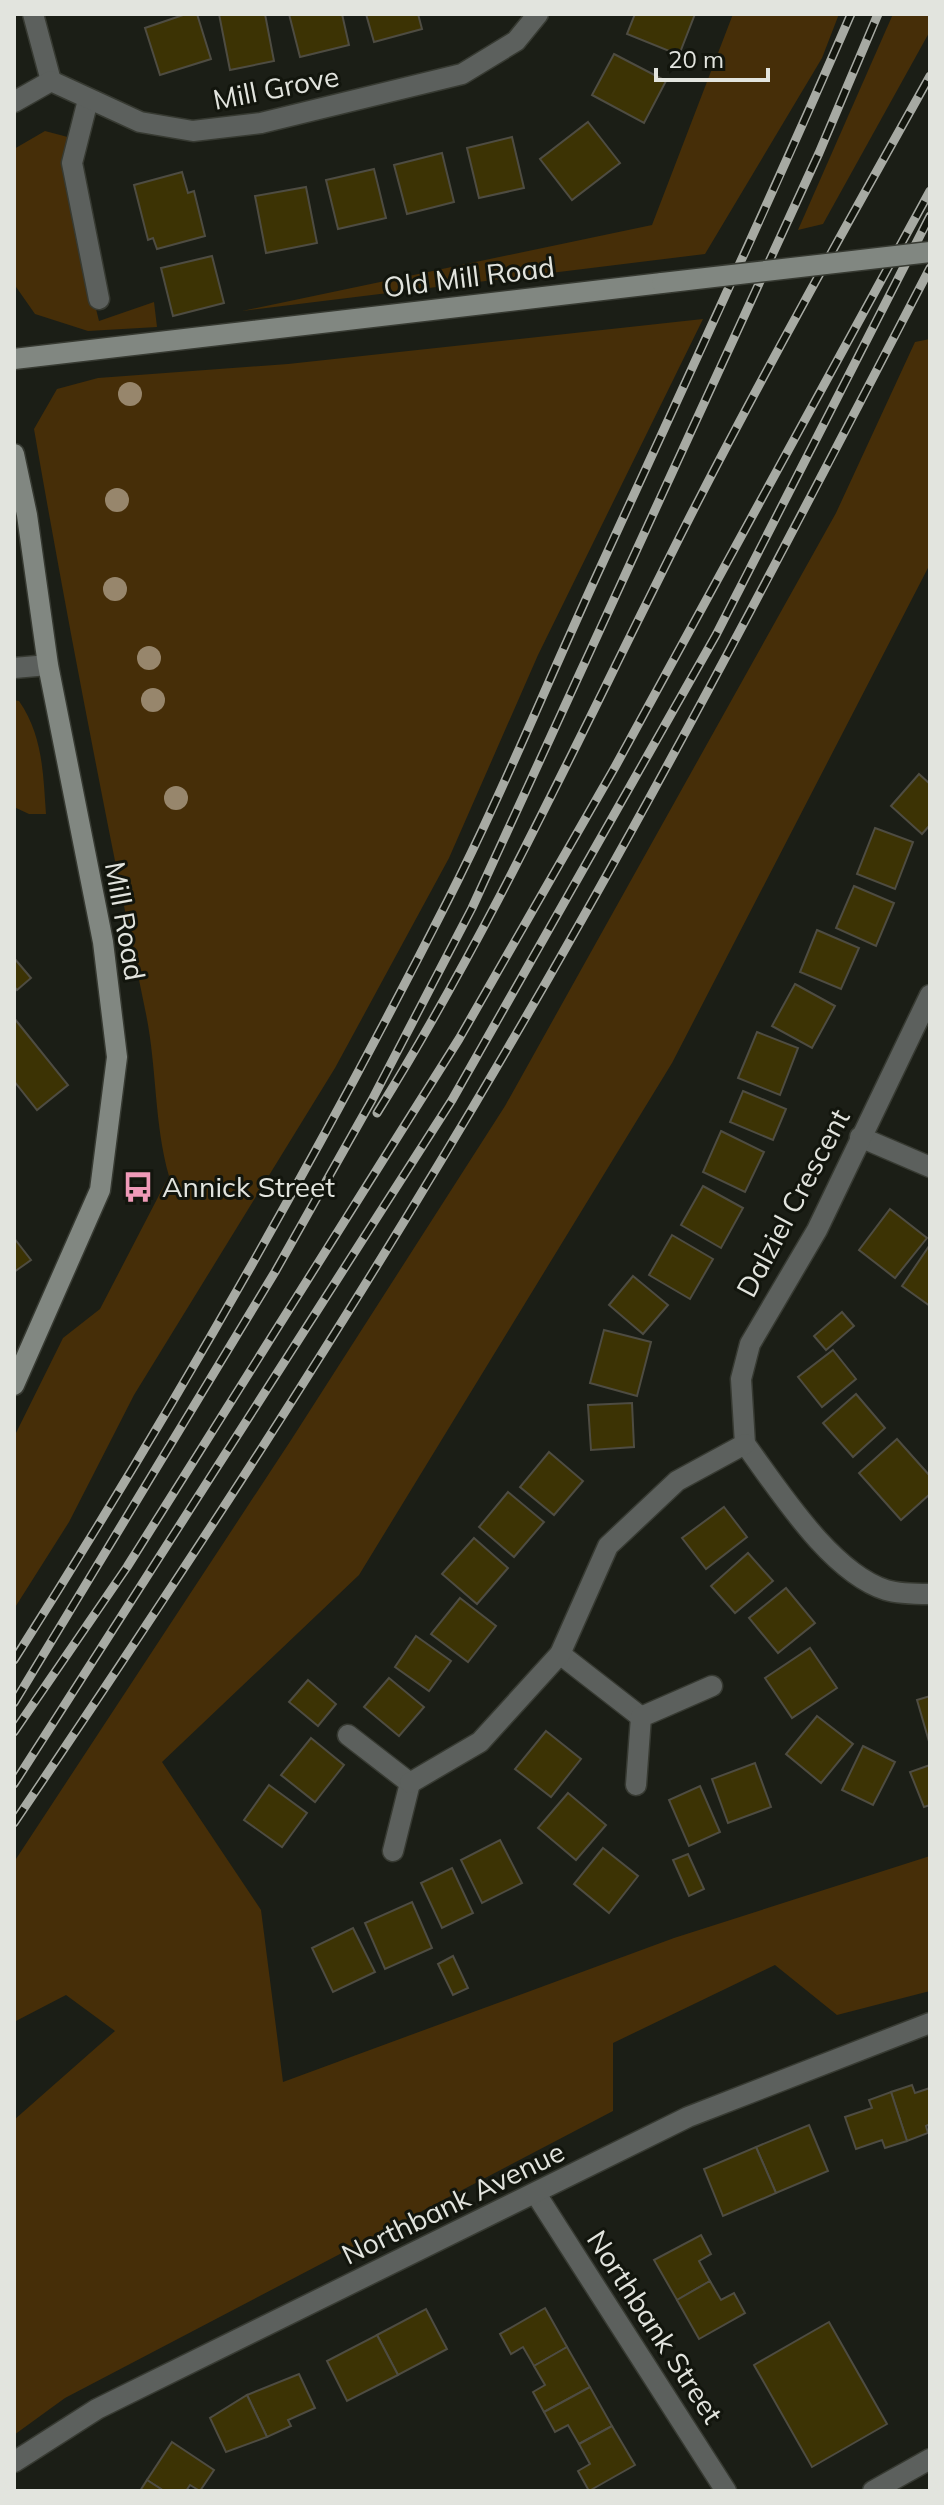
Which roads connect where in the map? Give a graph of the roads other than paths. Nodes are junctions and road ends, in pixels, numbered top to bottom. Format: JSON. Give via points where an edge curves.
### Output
{"nodes":[{"id":1,"x":33,"y":14,"type":"edge"},
{"id":2,"x":538,"y":14,"type":"edge"},
{"id":3,"x":51,"y":81,"type":"junction"},
{"id":4,"x":88,"y":100,"type":"junction"},
{"id":5,"x":14,"y":102,"type":"edge"},
{"id":6,"x":930,"y":252,"type":"edge"},
{"id":7,"x":99,"y":299,"type":"dead end"},
{"id":8,"x":14,"y":359,"type":"edge"},
{"id":9,"x":14,"y":454,"type":"edge"},
{"id":10,"x":48,"y":665,"type":"junction"},
{"id":11,"x":14,"y":668,"type":"edge"},
{"id":12,"x":930,"y":995,"type":"edge"},
{"id":13,"x":860,"y":1137,"type":"junction"},
{"id":14,"x":930,"y":1167,"type":"edge"},
{"id":15,"x":14,"y":1385,"type":"edge"},
{"id":16,"x":745,"y":1444,"type":"junction"},
{"id":17,"x":930,"y":1594,"type":"edge"},
{"id":18,"x":560,"y":1654,"type":"junction"},
{"id":19,"x":712,"y":1686,"type":"dead end"},
{"id":20,"x":641,"y":1717,"type":"junction"},
{"id":21,"x":348,"y":1735,"type":"dead end"},
{"id":22,"x":410,"y":1783,"type":"junction"},
{"id":23,"x":636,"y":1785,"type":"dead end"},
{"id":24,"x":393,"y":1851,"type":"dead end"},
{"id":25,"x":930,"y":2023,"type":"edge"},
{"id":26,"x":536,"y":2194,"type":"junction"},
{"id":27,"x":930,"y":2459,"type":"edge"},
{"id":28,"x":14,"y":2462,"type":"edge"},
{"id":29,"x":726,"y":2491,"type":"edge"},
{"id":30,"x":873,"y":2491,"type":"edge"}],
"edges":[{"from":1,"to":3,"type":"street"},
{"from":2,"to":4,"type":"street","name":"Mill Grove","via":[[516,41],[462,74],[261,123],[193,131],[140,122]]},
{"from":3,"to":4,"type":"street","name":"Mill Grove"},
{"from":3,"to":5,"type":"street"},
{"from":4,"to":7,"type":"street","via":[[72,163]]},
{"from":6,"to":8,"type":"street","name":"Old Mill Road","bridge":true},
{"from":9,"to":10,"type":"street","name":"Mill Road"},
{"from":10,"to":11,"type":"street"},
{"from":10,"to":15,"type":"street","name":"Mill Road","via":[[103,942],[117,1057],[100,1190]]},
{"from":12,"to":13,"type":"street","name":"Dalziel Crescent"},
{"from":13,"to":14,"type":"street"},
{"from":13,"to":16,"type":"street","name":"Dalziel Crescent","via":[[817,1230],[750,1344],[741,1379]]},
{"from":16,"to":17,"type":"street","via":[[799,1517],[849,1570],[887,1591]]},
{"from":16,"to":18,"type":"street","via":[[677,1481],[608,1546]]},
{"from":18,"to":20,"type":"street"},
{"from":18,"to":22,"type":"street","via":[[480,1742]]},
{"from":19,"to":20,"type":"street"},
{"from":20,"to":23,"type":"street"},
{"from":21,"to":22,"type":"street"},
{"from":22,"to":24,"type":"street"},
{"from":25,"to":26,"type":"street","name":"Northbank Avenue","via":[[688,2117]]},
{"from":26,"to":28,"type":"street","name":"Northbank Avenue","via":[[97,2409]]},
{"from":26,"to":29,"type":"street","name":"Northbank Street"},
{"from":27,"to":30,"type":"street"}]}
